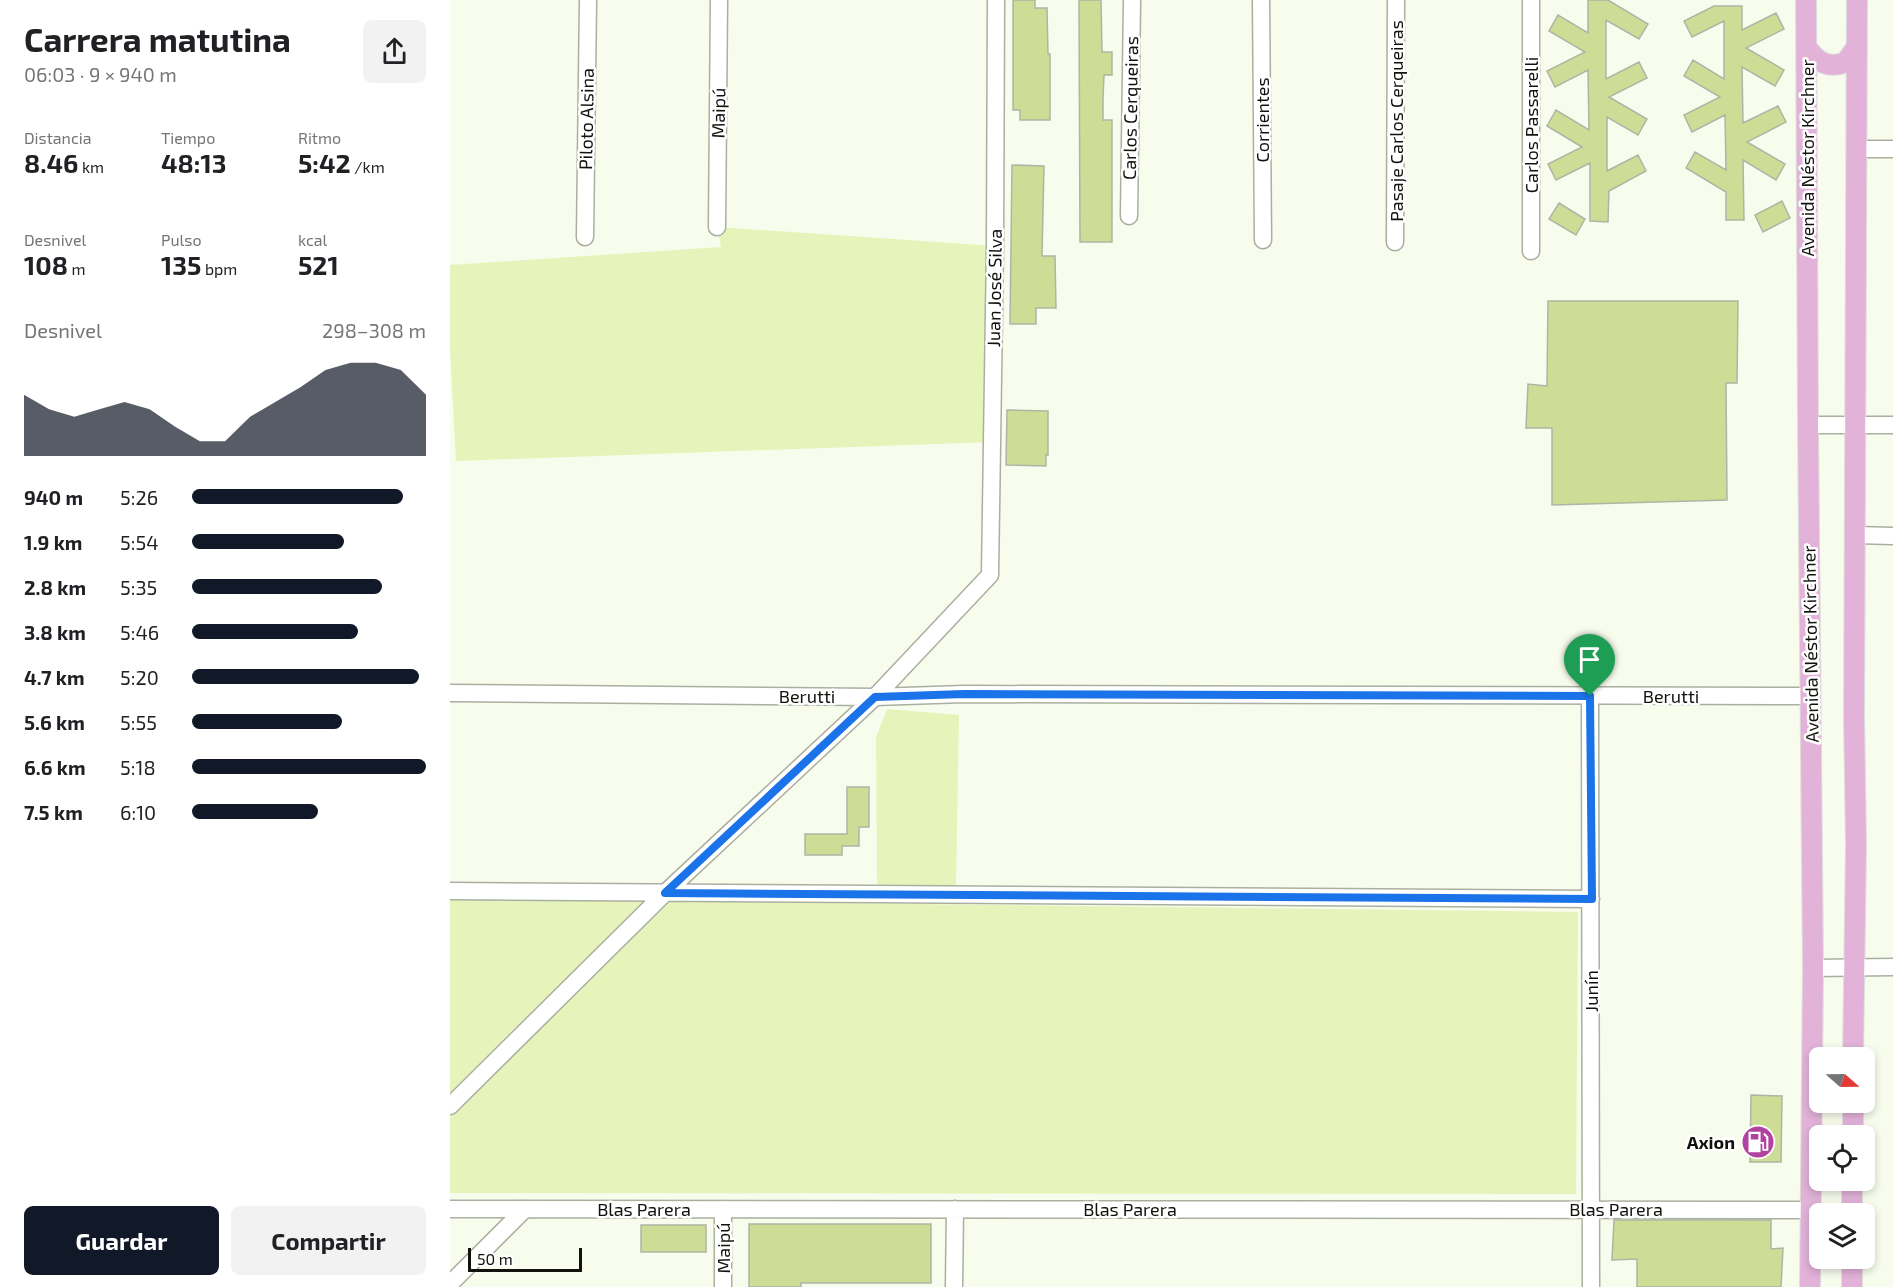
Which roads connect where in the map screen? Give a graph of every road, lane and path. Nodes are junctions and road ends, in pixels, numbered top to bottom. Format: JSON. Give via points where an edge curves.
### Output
{"nodes":[{"id":1,"x":588,"y":0,"type":"edge"},
{"id":2,"x":719,"y":0,"type":"edge"},
{"id":3,"x":996,"y":0,"type":"edge"},
{"id":4,"x":1132,"y":0,"type":"edge"},
{"id":5,"x":1261,"y":0,"type":"edge"},
{"id":6,"x":1396,"y":0,"type":"edge"},
{"id":7,"x":1531,"y":0,"type":"edge"},
{"id":8,"x":1806,"y":0,"type":"edge"},
{"id":9,"x":1857,"y":0,"type":"edge"},
{"id":10,"x":1807,"y":48,"type":"junction"},
{"id":11,"x":1856,"y":48,"type":"junction"},
{"id":12,"x":1856,"y":149,"type":"junction"},
{"id":13,"x":1893,"y":149,"type":"edge"},
{"id":14,"x":1129,"y":216,"type":"dead end"},
{"id":15,"x":717,"y":227,"type":"dead end"},
{"id":16,"x":585,"y":237,"type":"dead end"},
{"id":17,"x":1263,"y":240,"type":"dead end"},
{"id":18,"x":1395,"y":242,"type":"dead end"},
{"id":19,"x":1531,"y":251,"type":"dead end"},
{"id":20,"x":1808,"y":425,"type":"junction"},
{"id":21,"x":1854,"y":425,"type":"junction"},
{"id":22,"x":1893,"y":425,"type":"edge"},
{"id":23,"x":1854,"y":535,"type":"junction"},
{"id":24,"x":1893,"y":536,"type":"edge"},
{"id":25,"x":450,"y":693,"type":"edge"},
{"id":26,"x":1590,"y":696,"type":"junction"},
{"id":27,"x":1811,"y":696,"type":"junction"},
{"id":28,"x":875,"y":697,"type":"junction"},
{"id":29,"x":450,"y":891,"type":"edge"},
{"id":30,"x":665,"y":893,"type":"junction"},
{"id":31,"x":1592,"y":899,"type":"junction"},
{"id":32,"x":1853,"y":967,"type":"junction"},
{"id":33,"x":1893,"y":967,"type":"edge"},
{"id":34,"x":1813,"y":968,"type":"junction"},
{"id":35,"x":1853,"y":1047,"type":"edge"},
{"id":36,"x":450,"y":1106,"type":"edge"},
{"id":37,"x":1810,"y":1203,"type":"edge"},
{"id":38,"x":450,"y":1209,"type":"edge"},
{"id":39,"x":525,"y":1209,"type":"junction"},
{"id":40,"x":723,"y":1209,"type":"junction"},
{"id":41,"x":954,"y":1209,"type":"junction"},
{"id":42,"x":1591,"y":1209,"type":"junction"},
{"id":43,"x":1809,"y":1210,"type":"edge"},
{"id":44,"x":1810,"y":1269,"type":"edge"},
{"id":45,"x":1852,"y":1269,"type":"edge"},
{"id":46,"x":450,"y":1284,"type":"edge"},
{"id":47,"x":723,"y":1287,"type":"edge"},
{"id":48,"x":954,"y":1287,"type":"edge"},
{"id":49,"x":1591,"y":1287,"type":"edge"},
{"id":50,"x":1810,"y":1287,"type":"edge"},
{"id":51,"x":1852,"y":1287,"type":"edge"}],
"edges":[{"from":1,"to":16,"type":"street","name":"Piloto Alsina"},
{"from":2,"to":15,"type":"street","name":"Maipú"},
{"from":3,"to":28,"type":"street","name":"Juan José Silva","via":[[990,575]]},
{"from":4,"to":14,"type":"street","name":"Carlos Cerqueiras"},
{"from":5,"to":17,"type":"street","name":"Corrientes"},
{"from":6,"to":18,"type":"street","name":"Pasaje Carlos Cerqueiras"},
{"from":7,"to":19,"type":"street","name":"Carlos Passarelli"},
{"from":8,"to":10,"type":"main road","name":"Avenida Néstor Kirchner"},
{"from":9,"to":11,"type":"main road"},
{"from":10,"to":11,"type":"main road","via":[[1813,57],[1830,66],[1846,62]]},
{"from":10,"to":20,"type":"main road","name":"Avenida Néstor Kirchner"},
{"from":11,"to":12,"type":"main road"},
{"from":12,"to":13,"type":"street"},
{"from":12,"to":21,"type":"main road"},
{"from":20,"to":21,"type":"street"},
{"from":20,"to":27,"type":"main road","name":"Avenida Néstor Kirchner"},
{"from":21,"to":22,"type":"street"},
{"from":21,"to":23,"type":"main road"},
{"from":23,"to":24,"type":"street"},
{"from":23,"to":32,"type":"main road"},
{"from":25,"to":28,"type":"street","name":"Berutti"},
{"from":26,"to":27,"type":"street","name":"Berutti"},
{"from":26,"to":28,"type":"street","name":"Berutti"},
{"from":26,"to":31,"type":"street","name":"Junín"},
{"from":27,"to":34,"type":"main road","name":"Avenida Néstor Kirchner"},
{"from":28,"to":30,"type":"street"},
{"from":29,"to":30,"type":"street"},
{"from":30,"to":31,"type":"street"},
{"from":30,"to":36,"type":"street"},
{"from":31,"to":42,"type":"street","name":"Junín"},
{"from":32,"to":33,"type":"street"},
{"from":32,"to":34,"type":"street"},
{"from":32,"to":35,"type":"main road"},
{"from":34,"to":37,"type":"main road","name":"Avenida Néstor Kirchner"},
{"from":38,"to":39,"type":"street","name":"Blas Parera"},
{"from":39,"to":40,"type":"street","name":"Blas Parera"},
{"from":39,"to":46,"type":"street"},
{"from":40,"to":41,"type":"street","name":"Blas Parera"},
{"from":40,"to":47,"type":"street","name":"Maipú"},
{"from":41,"to":42,"type":"street","name":"Blas Parera"},
{"from":41,"to":48,"type":"street"},
{"from":42,"to":43,"type":"street","name":"Blas Parera"},
{"from":42,"to":49,"type":"street","name":"Junín"},
{"from":44,"to":50,"type":"main road","name":"Avenida Néstor Kirchner"},
{"from":45,"to":51,"type":"main road"}]}
